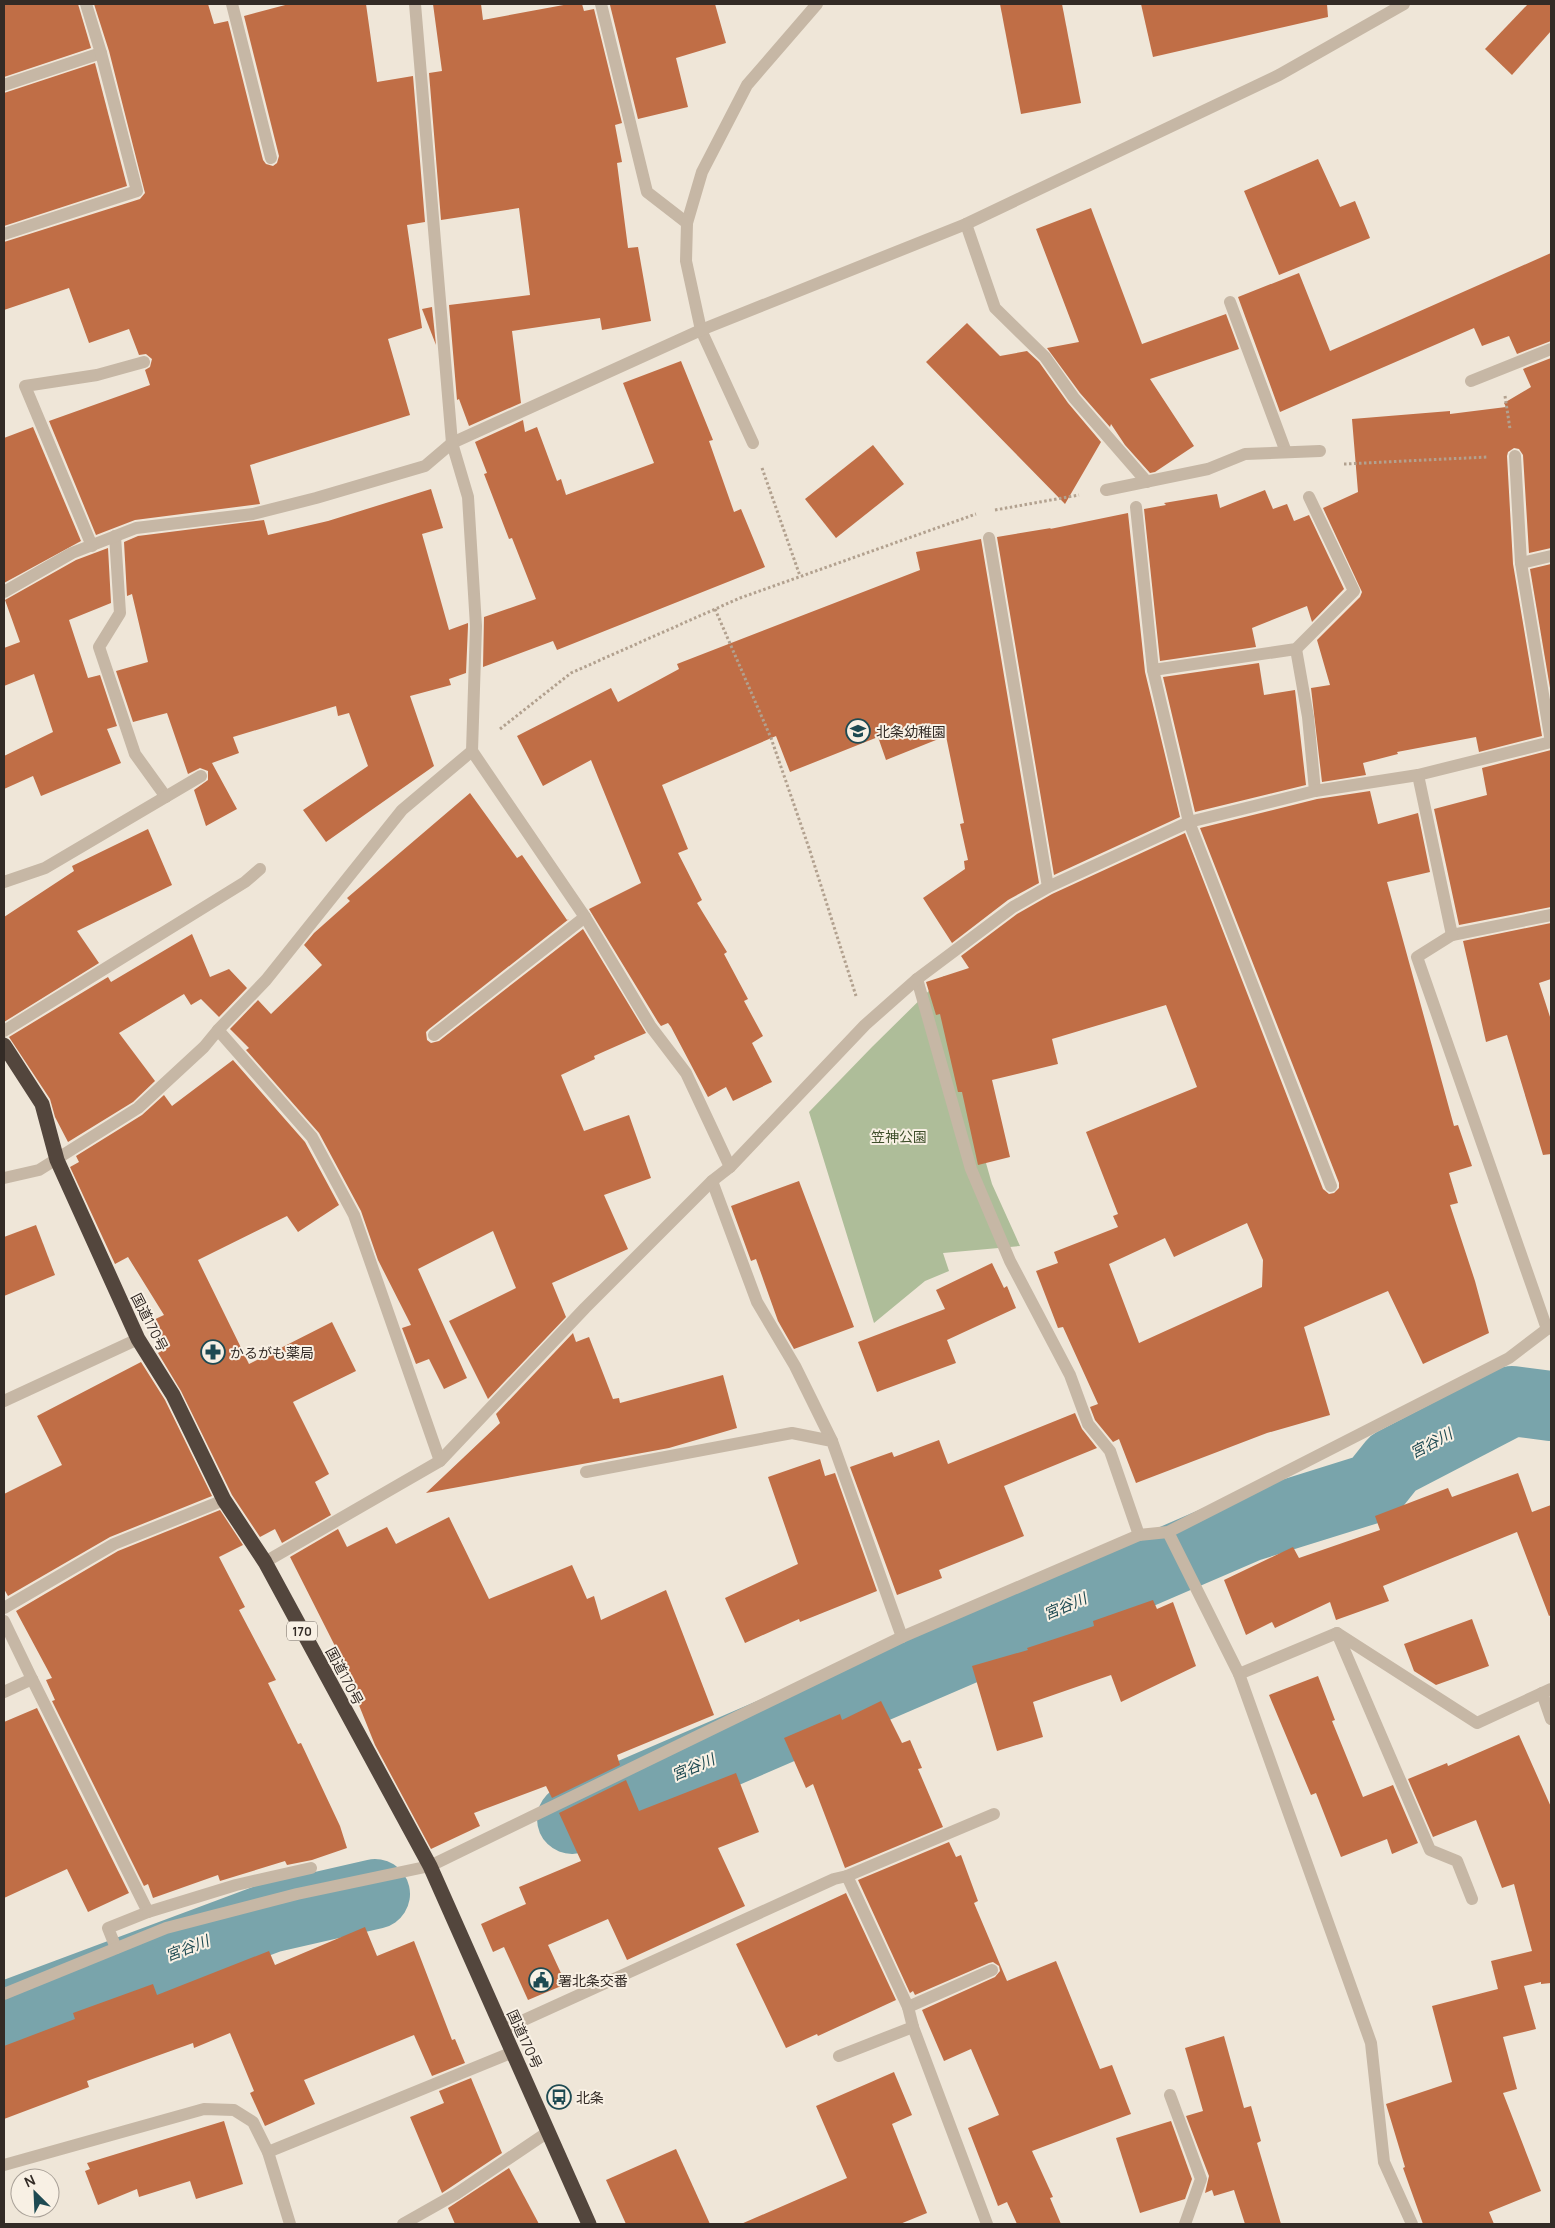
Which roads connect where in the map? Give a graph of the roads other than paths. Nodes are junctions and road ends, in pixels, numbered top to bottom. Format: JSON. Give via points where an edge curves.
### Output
{"nodes":[{"id":1,"x":86,"y":4,"type":"edge"},
{"id":2,"x":232,"y":4,"type":"edge"},
{"id":3,"x":415,"y":4,"type":"edge"},
{"id":4,"x":601,"y":4,"type":"edge"},
{"id":5,"x":817,"y":4,"type":"edge"},
{"id":6,"x":1404,"y":4,"type":"edge"},
{"id":7,"x":101,"y":53,"type":"junction"},
{"id":8,"x":4,"y":85,"type":"edge"},
{"id":9,"x":271,"y":158,"type":"dead end"},
{"id":10,"x":687,"y":223,"type":"junction"},
{"id":11,"x":966,"y":224,"type":"junction"},
{"id":12,"x":4,"y":234,"type":"edge"},
{"id":13,"x":1230,"y":302,"type":"dead end"},
{"id":14,"x":701,"y":330,"type":"junction"},
{"id":15,"x":1551,"y":349,"type":"edge"},
{"id":16,"x":144,"y":362,"type":"dead end"},
{"id":17,"x":1471,"y":381,"type":"dead end"},
{"id":18,"x":452,"y":443,"type":"junction"},
{"id":19,"x":752,"y":443,"type":"road end"},
{"id":20,"x":1320,"y":451,"type":"road end"},
{"id":21,"x":1286,"y":452,"type":"junction"},
{"id":22,"x":1514,"y":456,"type":"road end"},
{"id":23,"x":1147,"y":482,"type":"junction"},
{"id":24,"x":1106,"y":490,"type":"road end"},
{"id":25,"x":1309,"y":497,"type":"dead end"},
{"id":26,"x":1136,"y":507,"type":"dead end"},
{"id":27,"x":115,"y":536,"type":"junction"},
{"id":28,"x":989,"y":538,"type":"dead end"},
{"id":29,"x":92,"y":546,"type":"junction"},
{"id":30,"x":1551,"y":556,"type":"edge"},
{"id":31,"x":1521,"y":563,"type":"junction"},
{"id":32,"x":4,"y":592,"type":"edge"},
{"id":33,"x":1296,"y":649,"type":"junction"},
{"id":34,"x":1153,"y":670,"type":"junction"},
{"id":35,"x":1551,"y":742,"type":"edge"},
{"id":36,"x":472,"y":751,"type":"junction"},
{"id":37,"x":1418,"y":775,"type":"junction"},
{"id":38,"x":201,"y":776,"type":"dead end"},
{"id":39,"x":1315,"y":791,"type":"junction"},
{"id":40,"x":166,"y":797,"type":"junction"},
{"id":41,"x":1189,"y":822,"type":"junction"},
{"id":42,"x":260,"y":869,"type":"dead end"},
{"id":43,"x":4,"y":882,"type":"edge"},
{"id":44,"x":1048,"y":887,"type":"junction"},
{"id":45,"x":1551,"y":915,"type":"edge"},
{"id":46,"x":585,"y":917,"type":"junction"},
{"id":47,"x":1452,"y":935,"type":"junction"},
{"id":48,"x":917,"y":979,"type":"junction"},
{"id":49,"x":218,"y":1030,"type":"junction"},
{"id":50,"x":4,"y":1031,"type":"edge"},
{"id":51,"x":434,"y":1035,"type":"dead end"},
{"id":52,"x":4,"y":1045,"type":"edge"},
{"id":53,"x":57,"y":1160,"type":"junction"},
{"id":54,"x":730,"y":1167,"type":"junction"},
{"id":55,"x":4,"y":1178,"type":"edge"},
{"id":56,"x":712,"y":1181,"type":"junction"},
{"id":57,"x":1331,"y":1186,"type":"dead end"},
{"id":58,"x":1549,"y":1327,"type":"edge"},
{"id":59,"x":138,"y":1339,"type":"junction"},
{"id":60,"x":4,"y":1402,"type":"edge"},
{"id":61,"x":832,"y":1441,"type":"junction"},
{"id":62,"x":440,"y":1462,"type":"junction"},
{"id":63,"x":586,"y":1472,"type":"dead end"},
{"id":64,"x":224,"y":1500,"type":"junction"},
{"id":65,"x":1140,"y":1535,"type":"junction"},
{"id":66,"x":1170,"y":1536,"type":"junction"},
{"id":67,"x":265,"y":1562,"type":"junction"},
{"id":68,"x":4,"y":1608,"type":"edge"},
{"id":69,"x":4,"y":1621,"type":"edge"},
{"id":70,"x":1337,"y":1633,"type":"junction"},
{"id":71,"x":902,"y":1637,"type":"junction"},
{"id":72,"x":1239,"y":1674,"type":"junction"},
{"id":73,"x":32,"y":1679,"type":"junction"},
{"id":74,"x":1547,"y":1691,"type":"edge"},
{"id":75,"x":4,"y":1692,"type":"edge"},
{"id":76,"x":1551,"y":1719,"type":"edge"},
{"id":77,"x":994,"y":1814,"type":"dead end"},
{"id":78,"x":430,"y":1866,"type":"junction"},
{"id":79,"x":311,"y":1868,"type":"dead end"},
{"id":80,"x":847,"y":1876,"type":"junction"},
{"id":81,"x":1472,"y":1899,"type":"dead end"},
{"id":82,"x":148,"y":1912,"type":"junction"},
{"id":83,"x":116,"y":1948,"type":"junction"},
{"id":84,"x":992,"y":1970,"type":"dead end"},
{"id":85,"x":4,"y":1994,"type":"edge"},
{"id":86,"x":908,"y":2006,"type":"junction"},
{"id":87,"x":913,"y":2027,"type":"junction"},
{"id":88,"x":502,"y":2030,"type":"junction"},
{"id":89,"x":513,"y":2052,"type":"junction"},
{"id":90,"x":839,"y":2056,"type":"dead end"},
{"id":91,"x":1170,"y":2096,"type":"dead end"},
{"id":92,"x":548,"y":2132,"type":"junction"},
{"id":93,"x":268,"y":2152,"type":"junction"},
{"id":94,"x":4,"y":2165,"type":"edge"},
{"id":95,"x":290,"y":2224,"type":"edge"},
{"id":96,"x":403,"y":2224,"type":"edge"},
{"id":97,"x":590,"y":2224,"type":"edge"},
{"id":98,"x":987,"y":2224,"type":"edge"},
{"id":99,"x":1185,"y":2224,"type":"edge"},
{"id":100,"x":1412,"y":2224,"type":"edge"}],
"edges":[{"from":1,"to":7,"type":"street"},
{"from":2,"to":9,"type":"street"},
{"from":3,"to":18,"type":"street"},
{"from":4,"to":10,"type":"street","via":[[647,192]]},
{"from":5,"to":10,"type":"street","via":[[748,85],[702,172]]},
{"from":6,"to":11,"type":"street","via":[[1279,75]]},
{"from":7,"to":8,"type":"street"},
{"from":7,"to":12,"type":"street","via":[[137,191]]},
{"from":10,"to":14,"type":"street","via":[[686,261]]},
{"from":11,"to":14,"type":"street"},
{"from":11,"to":23,"type":"street","via":[[995,308],[1044,357],[1074,398]]},
{"from":13,"to":21,"type":"street"},
{"from":14,"to":18,"type":"street"},
{"from":14,"to":19,"type":"street"},
{"from":15,"to":17,"type":"street"},
{"from":16,"to":29,"type":"street","via":[[96,375],[25,386]]},
{"from":18,"to":27,"type":"street","via":[[425,466],[316,498],[253,514],[136,528]]},
{"from":18,"to":36,"type":"street","via":[[468,497],[476,626]]},
{"from":20,"to":21,"type":"street"},
{"from":21,"to":23,"type":"street","via":[[1245,454],[1208,469]]},
{"from":22,"to":31,"type":"street"},
{"from":23,"to":24,"type":"street"},
{"from":25,"to":33,"type":"street","via":[[1354,591]]},
{"from":26,"to":34,"type":"street"},
{"from":27,"to":29,"type":"street"},
{"from":27,"to":40,"type":"street","via":[[120,613],[99,647],[135,754]]},
{"from":28,"to":44,"type":"street"},
{"from":29,"to":32,"type":"street"},
{"from":30,"to":31,"type":"street"},
{"from":31,"to":35,"type":"street"},
{"from":33,"to":34,"type":"street"},
{"from":33,"to":39,"type":"street","via":[[1308,717]]},
{"from":34,"to":41,"type":"street"},
{"from":35,"to":37,"type":"street"},
{"from":36,"to":46,"type":"street"},
{"from":36,"to":49,"type":"street","via":[[402,810],[266,980]]},
{"from":37,"to":39,"type":"street"},
{"from":37,"to":47,"type":"street"},
{"from":38,"to":40,"type":"street"},
{"from":39,"to":41,"type":"street"},
{"from":40,"to":43,"type":"street","via":[[45,868]]},
{"from":41,"to":44,"type":"street"},
{"from":41,"to":57,"type":"street"},
{"from":42,"to":50,"type":"street","via":[[245,882]]},
{"from":44,"to":48,"type":"street","via":[[1013,907]]},
{"from":45,"to":47,"type":"street"},
{"from":46,"to":51,"type":"street"},
{"from":46,"to":54,"type":"street","via":[[651,1027],[686,1073]]},
{"from":47,"to":58,"type":"street","via":[[1417,957]]},
{"from":48,"to":54,"type":"street","via":[[865,1025]]},
{"from":48,"to":65,"type":"street","via":[[971,1169],[1010,1261],[1070,1375],[1088,1424],[1110,1451]]},
{"from":49,"to":53,"type":"street","via":[[138,1108]]},
{"from":49,"to":62,"type":"street","via":[[312,1137],[354,1215]]},
{"from":52,"to":53,"type":"highway","name":"国道170号","number":"170","via":[[42,1104]]},
{"from":53,"to":55,"type":"street","via":[[39,1170]]},
{"from":53,"to":59,"type":"highway","name":"国道170号","number":"170"},
{"from":54,"to":56,"type":"street"},
{"from":56,"to":61,"type":"street","via":[[757,1302],[795,1366]]},
{"from":56,"to":62,"type":"street","via":[[585,1308]]},
{"from":58,"to":66,"type":"street","via":[[1509,1358]]},
{"from":59,"to":60,"type":"street"},
{"from":59,"to":64,"type":"highway","name":"国道170号","number":"170","via":[[174,1395]]},
{"from":61,"to":63,"type":"street","via":[[792,1433]]},
{"from":61,"to":71,"type":"street"},
{"from":62,"to":67,"type":"street"},
{"from":64,"to":67,"type":"highway","name":"国道170号","number":"170"},
{"from":64,"to":68,"type":"street","via":[[114,1544]]},
{"from":65,"to":66,"type":"street"},
{"from":65,"to":71,"type":"street"},
{"from":66,"to":72,"type":"street"},
{"from":67,"to":78,"type":"highway","name":"国道170号","number":"170"},
{"from":69,"to":73,"type":"street"},
{"from":70,"to":72,"type":"street"},
{"from":70,"to":74,"type":"street","via":[[1477,1723]]},
{"from":70,"to":81,"type":"street","via":[[1430,1850],[1458,1861]]},
{"from":71,"to":78,"type":"street"},
{"from":72,"to":100,"type":"street","via":[[1371,2043],[1384,2162]]},
{"from":73,"to":75,"type":"street"},
{"from":73,"to":82,"type":"street"},
{"from":74,"to":76,"type":"street"},
{"from":77,"to":80,"type":"street"},
{"from":78,"to":83,"type":"street","via":[[297,1894],[176,1926]]},
{"from":78,"to":88,"type":"highway","name":"国道170号","number":"170"},
{"from":79,"to":82,"type":"street","via":[[236,1885]]},
{"from":80,"to":86,"type":"street"},
{"from":80,"to":88,"type":"street","via":[[825,1883]]},
{"from":82,"to":83,"type":"street","via":[[108,1928]]},
{"from":83,"to":85,"type":"street"},
{"from":84,"to":86,"type":"street"},
{"from":86,"to":87,"type":"street"},
{"from":87,"to":90,"type":"street"},
{"from":87,"to":98,"type":"street"},
{"from":88,"to":89,"type":"highway","name":"国道170号","number":"170"},
{"from":89,"to":92,"type":"highway","name":"国道170号","number":"170"},
{"from":89,"to":93,"type":"street"},
{"from":91,"to":99,"type":"street","via":[[1201,2179]]},
{"from":92,"to":96,"type":"street","via":[[456,2194]]},
{"from":92,"to":97,"type":"highway","name":"国道170号","number":"170"},
{"from":93,"to":94,"type":"street","via":[[253,2122],[234,2110],[204,2109]]},
{"from":93,"to":95,"type":"street"}]}
